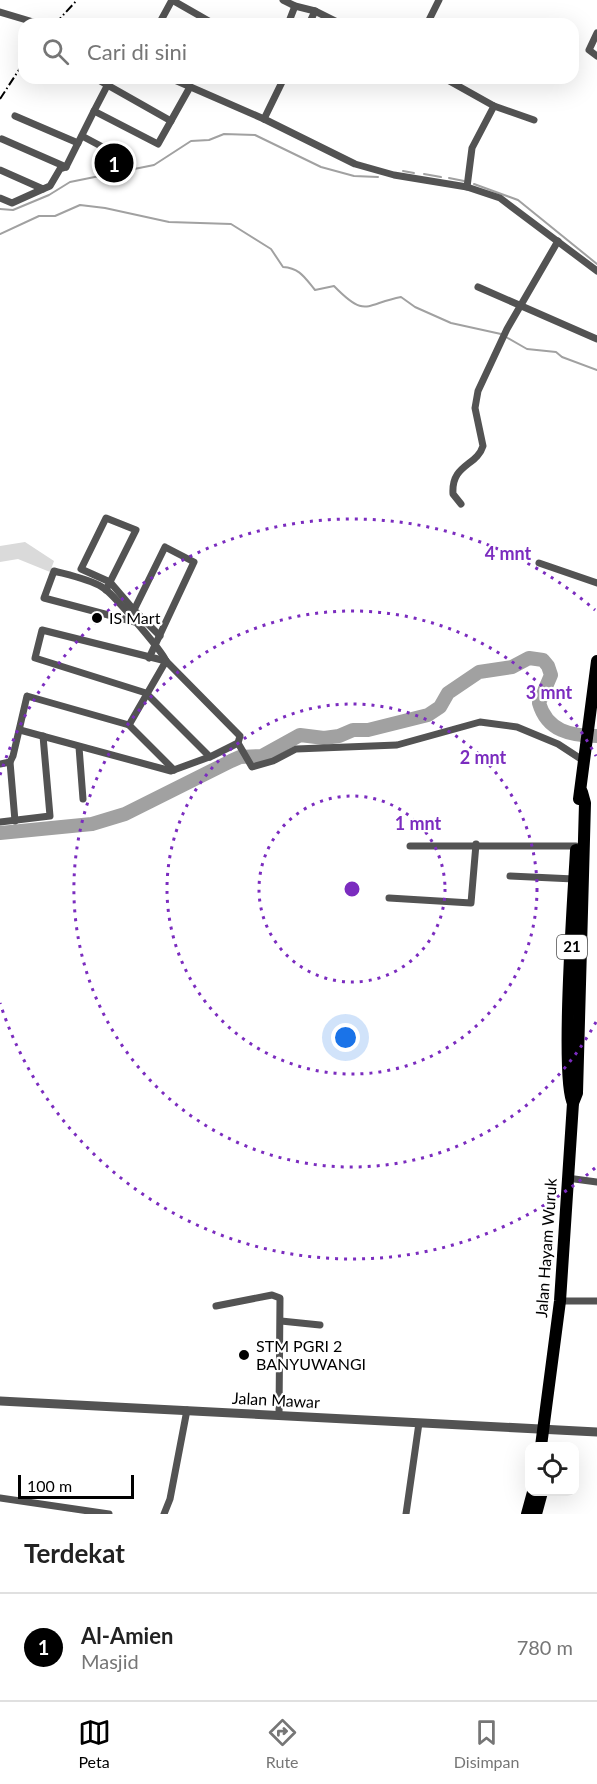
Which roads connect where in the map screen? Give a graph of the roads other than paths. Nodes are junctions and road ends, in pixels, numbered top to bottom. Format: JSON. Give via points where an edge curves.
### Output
{"nodes":[{"id":1,"x":172,"y":0,"type":"edge"},
{"id":2,"x":283,"y":0,"type":"edge"},
{"id":3,"x":439,"y":0,"type":"edge"},
{"id":4,"x":295,"y":6,"type":"junction"},
{"id":5,"x":315,"y":11,"type":"junction"},
{"id":6,"x":0,"y":12,"type":"edge"},
{"id":7,"x":20,"y":18,"type":"edge"},
{"id":8,"x":162,"y":18,"type":"edge"},
{"id":9,"x":204,"y":18,"type":"edge"},
{"id":10,"x":290,"y":18,"type":"edge"},
{"id":11,"x":312,"y":18,"type":"edge"},
{"id":12,"x":329,"y":18,"type":"edge"},
{"id":13,"x":430,"y":18,"type":"edge"},
{"id":14,"x":597,"y":33,"type":"edge"},
{"id":15,"x":597,"y":56,"type":"edge"},
{"id":16,"x":104,"y":84,"type":"edge"},
{"id":17,"x":183,"y":84,"type":"edge"},
{"id":18,"x":281,"y":84,"type":"edge"},
{"id":19,"x":455,"y":84,"type":"edge"},
{"id":20,"x":107,"y":86,"type":"junction"},
{"id":21,"x":190,"y":87,"type":"junction"},
{"id":22,"x":494,"y":106,"type":"junction"},
{"id":23,"x":94,"y":111,"type":"junction"},
{"id":24,"x":15,"y":116,"type":"dead end"},
{"id":25,"x":173,"y":118,"type":"junction"},
{"id":26,"x":264,"y":119,"type":"junction"},
{"id":27,"x":534,"y":120,"type":"dead end"},
{"id":28,"x":2,"y":139,"type":"dead end"},
{"id":29,"x":80,"y":139,"type":"junction"},
{"id":30,"x":126,"y":159,"type":"dead end"},
{"id":31,"x":66,"y":167,"type":"junction"},
{"id":32,"x":0,"y":170,"type":"edge"},
{"id":33,"x":467,"y":186,"type":"junction"},
{"id":34,"x":43,"y":189,"type":"junction"},
{"id":35,"x":0,"y":198,"type":"edge"},
{"id":36,"x":558,"y":241,"type":"junction"},
{"id":37,"x":597,"y":271,"type":"edge"},
{"id":38,"x":478,"y":287,"type":"dead end"},
{"id":39,"x":521,"y":304,"type":"junction"},
{"id":40,"x":597,"y":339,"type":"edge"},
{"id":41,"x":461,"y":504,"type":"dead end"},
{"id":42,"x":539,"y":563,"type":"dead end"},
{"id":43,"x":110,"y":582,"type":"junction"},
{"id":44,"x":597,"y":583,"type":"edge"},
{"id":45,"x":106,"y":590,"type":"junction"},
{"id":46,"x":134,"y":610,"type":"junction"},
{"id":47,"x":135,"y":622,"type":"junction"},
{"id":48,"x":160,"y":636,"type":"junction"},
{"id":49,"x":155,"y":646,"type":"junction"},
{"id":50,"x":149,"y":658,"type":"junction"},
{"id":51,"x":166,"y":661,"type":"junction"},
{"id":52,"x":597,"y":661,"type":"edge"},
{"id":53,"x":146,"y":693,"type":"junction"},
{"id":54,"x":129,"y":725,"type":"junction"},
{"id":55,"x":20,"y":730,"type":"junction"},
{"id":56,"x":43,"y":736,"type":"junction"},
{"id":57,"x":238,"y":743,"type":"junction"},
{"id":58,"x":79,"y":747,"type":"junction"},
{"id":59,"x":210,"y":757,"type":"junction"},
{"id":60,"x":584,"y":757,"type":"junction"},
{"id":61,"x":10,"y":762,"type":"junction"},
{"id":62,"x":0,"y":764,"type":"edge"},
{"id":63,"x":174,"y":770,"type":"junction"},
{"id":64,"x":582,"y":792,"type":"junction"},
{"id":65,"x":83,"y":799,"type":"dead end"},
{"id":66,"x":15,"y":821,"type":"junction"},
{"id":67,"x":0,"y":822,"type":"edge"},
{"id":68,"x":476,"y":844,"type":"junction"},
{"id":69,"x":410,"y":846,"type":"dead end"},
{"id":70,"x":576,"y":846,"type":"junction"},
{"id":71,"x":510,"y":876,"type":"dead end"},
{"id":72,"x":574,"y":879,"type":"junction"},
{"id":73,"x":389,"y":898,"type":"dead end"},
{"id":74,"x":573,"y":1102,"type":"junction"},
{"id":75,"x":567,"y":1178,"type":"junction"},
{"id":76,"x":597,"y":1182,"type":"edge"},
{"id":77,"x":597,"y":1300,"type":"edge"},
{"id":78,"x":560,"y":1301,"type":"junction"},
{"id":79,"x":216,"y":1306,"type":"dead end"},
{"id":80,"x":281,"y":1321,"type":"junction"},
{"id":81,"x":320,"y":1325,"type":"dead end"},
{"id":82,"x":0,"y":1401,"type":"edge"},
{"id":83,"x":187,"y":1410,"type":"junction"},
{"id":84,"x":279,"y":1415,"type":"junction"},
{"id":85,"x":418,"y":1423,"type":"junction"},
{"id":86,"x":547,"y":1430,"type":"junction"},
{"id":87,"x":597,"y":1432,"type":"edge"},
{"id":88,"x":543,"y":1442,"type":"edge"},
{"id":89,"x":548,"y":1442,"type":"edge"},
{"id":90,"x":532,"y":1496,"type":"edge"},
{"id":91,"x":541,"y":1496,"type":"edge"},
{"id":92,"x":0,"y":1498,"type":"edge"},
{"id":93,"x":109,"y":1514,"type":"edge"},
{"id":94,"x":164,"y":1514,"type":"edge"},
{"id":95,"x":406,"y":1514,"type":"edge"},
{"id":96,"x":527,"y":1514,"type":"edge"},
{"id":97,"x":536,"y":1514,"type":"edge"}],
"edges":[{"from":1,"to":8,"type":"street"},
{"from":1,"to":9,"type":"street"},
{"from":2,"to":4,"type":"street"},
{"from":3,"to":13,"type":"street"},
{"from":4,"to":5,"type":"street"},
{"from":4,"to":10,"type":"street"},
{"from":5,"to":11,"type":"street"},
{"from":5,"to":12,"type":"street"},
{"from":6,"to":7,"type":"street"},
{"from":14,"to":15,"type":"street","via":[[590,50]]},
{"from":16,"to":20,"type":"street"},
{"from":17,"to":21,"type":"street"},
{"from":18,"to":26,"type":"street"},
{"from":19,"to":22,"type":"street"},
{"from":20,"to":23,"type":"street"},
{"from":20,"to":25,"type":"street"},
{"from":21,"to":25,"type":"street"},
{"from":21,"to":26,"type":"street"},
{"from":22,"to":27,"type":"street"},
{"from":22,"to":33,"type":"street","via":[[472,148]]},
{"from":23,"to":25,"type":"street","via":[[157,144]]},
{"from":23,"to":29,"type":"street"},
{"from":24,"to":29,"type":"street"},
{"from":26,"to":33,"type":"street","via":[[355,165]]},
{"from":28,"to":31,"type":"street"},
{"from":29,"to":30,"type":"street"},
{"from":29,"to":31,"type":"street"},
{"from":31,"to":34,"type":"street"},
{"from":32,"to":34,"type":"street"},
{"from":33,"to":36,"type":"street","via":[[500,198]]},
{"from":34,"to":35,"type":"street","via":[[12,203]]},
{"from":36,"to":37,"type":"street"},
{"from":36,"to":39,"type":"street"},
{"from":38,"to":39,"type":"street"},
{"from":39,"to":40,"type":"street"},
{"from":39,"to":41,"type":"street","via":[[475,403],[482,448],[454,480],[453,494]]},
{"from":42,"to":44,"type":"street"},
{"from":43,"to":43,"type":"street","via":[[136,530],[106,518],[81,569]]},
{"from":43,"to":45,"type":"street"},
{"from":43,"to":46,"type":"street"},
{"from":45,"to":47,"type":"street"},
{"from":45,"to":47,"type":"street","via":[[54,570],[44,598]]},
{"from":46,"to":48,"type":"street"},
{"from":46,"to":48,"type":"street","via":[[165,547],[194,562]]},
{"from":47,"to":49,"type":"street"},
{"from":48,"to":49,"type":"street"},
{"from":49,"to":50,"type":"street"},
{"from":49,"to":51,"type":"street"},
{"from":50,"to":51,"type":"street"},
{"from":50,"to":53,"type":"street","via":[[42,630],[35,658]]},
{"from":51,"to":53,"type":"street"},
{"from":51,"to":57,"type":"street","via":[[240,736]]},
{"from":52,"to":60,"type":"highway","name":"Jalan Hayam Wuruk","number":"21"},
{"from":53,"to":54,"type":"street"},
{"from":53,"to":59,"type":"street"},
{"from":54,"to":55,"type":"street","via":[[27,696]]},
{"from":54,"to":63,"type":"street"},
{"from":55,"to":56,"type":"street"},
{"from":55,"to":61,"type":"street"},
{"from":56,"to":58,"type":"street"},
{"from":56,"to":66,"type":"street","via":[[50,816]]},
{"from":57,"to":59,"type":"street"},
{"from":57,"to":60,"type":"street","via":[[252,767],[296,749],[397,745],[480,722],[517,727]]},
{"from":58,"to":63,"type":"street"},
{"from":58,"to":65,"type":"street"},
{"from":59,"to":63,"type":"street"},
{"from":60,"to":64,"type":"highway","name":"Jalan Hayam Wuruk","number":"21"},
{"from":61,"to":62,"type":"street"},
{"from":61,"to":66,"type":"street"},
{"from":64,"to":70,"type":"highway","name":"Jalan Hayam Wuruk","number":"21"},
{"from":64,"to":74,"type":"highway","name":"Jalan Hayam Wuruk","number":"21","via":[[585,803],[578,1094]]},
{"from":66,"to":67,"type":"street"},
{"from":68,"to":69,"type":"street"},
{"from":68,"to":70,"type":"street"},
{"from":68,"to":73,"type":"street","via":[[471,903]]},
{"from":70,"to":72,"type":"highway","name":"Jalan Hayam Wuruk","number":"21"},
{"from":71,"to":72,"type":"street"},
{"from":72,"to":74,"type":"highway","name":"Jalan Hayam Wuruk","number":"21","via":[[568,1060],[569,1095]]},
{"from":74,"to":75,"type":"highway","name":"Jalan Hayam Wuruk","number":"21"},
{"from":75,"to":76,"type":"street"},
{"from":75,"to":78,"type":"highway","name":"Jalan Hayam Wuruk","number":"21"},
{"from":77,"to":78,"type":"street"},
{"from":78,"to":86,"type":"highway","name":"Jalan Hayam Wuruk","number":"21","via":[[545,1403]]},
{"from":79,"to":80,"type":"street","via":[[277,1296],[281,1300]]},
{"from":80,"to":81,"type":"street"},
{"from":80,"to":84,"type":"street"},
{"from":82,"to":83,"type":"street","name":"Jalan Mawar"},
{"from":83,"to":84,"type":"street","name":"Jalan Mawar"},
{"from":83,"to":94,"type":"street"},
{"from":84,"to":85,"type":"street","name":"Jalan Mawar"},
{"from":85,"to":86,"type":"street","name":"Jalan Mawar"},
{"from":85,"to":95,"type":"street"},
{"from":86,"to":87,"type":"street","name":"Jalan Mawar"},
{"from":86,"to":88,"type":"highway","number":"21"},
{"from":86,"to":89,"type":"highway","number":"21"},
{"from":90,"to":96,"type":"highway"},
{"from":91,"to":97,"type":"highway"},
{"from":92,"to":93,"type":"street"}]}
